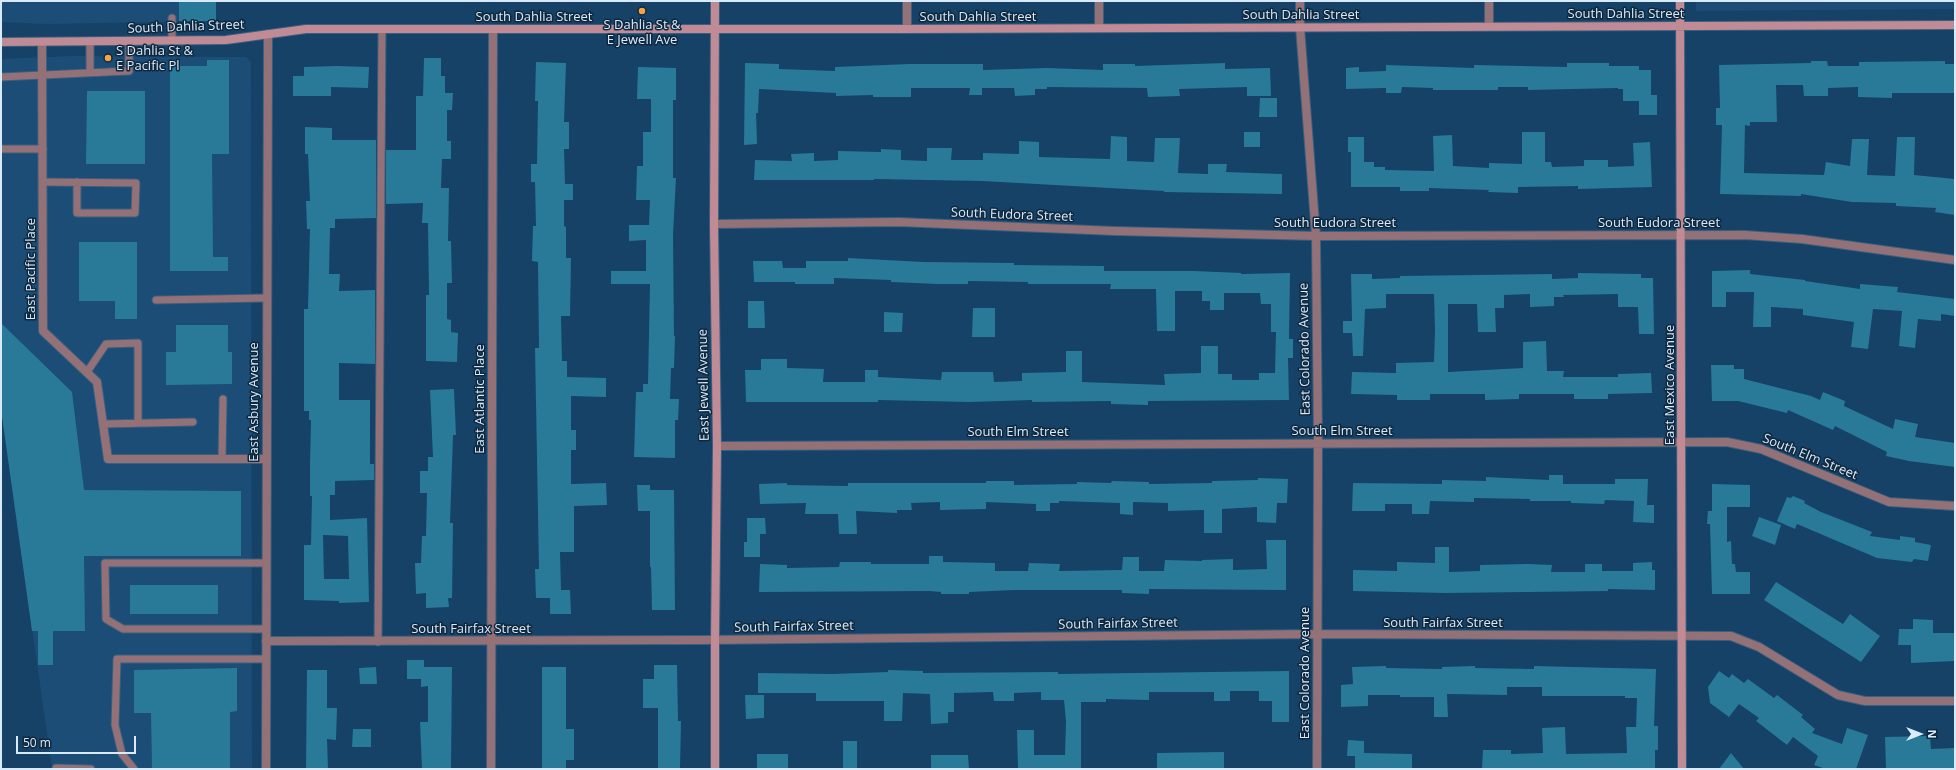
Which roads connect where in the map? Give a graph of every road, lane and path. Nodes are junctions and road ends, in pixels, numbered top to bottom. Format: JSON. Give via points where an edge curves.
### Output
{"nodes":[{"id":1,"x":715,"y":1,"type":"edge"},
{"id":2,"x":907,"y":1,"type":"edge"},
{"id":3,"x":1099,"y":1,"type":"edge"},
{"id":4,"x":1300,"y":1,"type":"edge"},
{"id":5,"x":1489,"y":1,"type":"edge"},
{"id":6,"x":1680,"y":1,"type":"edge"},
{"id":7,"x":172,"y":18,"type":"dead end"},
{"id":8,"x":1955,"y":25,"type":"edge"},
{"id":9,"x":1489,"y":26,"type":"junction"},
{"id":10,"x":1680,"y":26,"type":"junction"},
{"id":11,"x":1300,"y":27,"type":"junction"},
{"id":12,"x":715,"y":28,"type":"junction"},
{"id":13,"x":1099,"y":28,"type":"junction"},
{"id":14,"x":382,"y":29,"type":"junction"},
{"id":15,"x":493,"y":29,"type":"junction"},
{"id":16,"x":907,"y":29,"type":"junction"},
{"id":17,"x":268,"y":34,"type":"junction"},
{"id":18,"x":172,"y":40,"type":"junction"},
{"id":19,"x":90,"y":41,"type":"junction"},
{"id":20,"x":128,"y":41,"type":"junction"},
{"id":21,"x":1,"y":42,"type":"edge"},
{"id":22,"x":42,"y":42,"type":"junction"},
{"id":23,"x":90,"y":71,"type":"junction"},
{"id":24,"x":42,"y":76,"type":"junction"},
{"id":25,"x":1,"y":77,"type":"edge"},
{"id":26,"x":1,"y":149,"type":"edge"},
{"id":27,"x":43,"y":149,"type":"junction"},
{"id":28,"x":43,"y":182,"type":"junction"},
{"id":29,"x":77,"y":182,"type":"junction"},
{"id":30,"x":714,"y":224,"type":"junction"},
{"id":31,"x":1681,"y":235,"type":"junction"},
{"id":32,"x":1316,"y":236,"type":"junction"},
{"id":33,"x":1955,"y":260,"type":"edge"},
{"id":34,"x":266,"y":298,"type":"junction"},
{"id":35,"x":156,"y":300,"type":"dead end"},
{"id":36,"x":87,"y":372,"type":"junction"},
{"id":37,"x":223,"y":399,"type":"dead end"},
{"id":38,"x":193,"y":422,"type":"dead end"},
{"id":39,"x":138,"y":423,"type":"junction"},
{"id":40,"x":103,"y":424,"type":"junction"},
{"id":41,"x":1682,"y":442,"type":"junction"},
{"id":42,"x":1318,"y":443,"type":"junction"},
{"id":43,"x":717,"y":446,"type":"junction"},
{"id":44,"x":222,"y":459,"type":"junction"},
{"id":45,"x":266,"y":459,"type":"junction"},
{"id":46,"x":1955,"y":506,"type":"edge"},
{"id":47,"x":266,"y":563,"type":"junction"},
{"id":48,"x":266,"y":629,"type":"junction"},
{"id":49,"x":1318,"y":634,"type":"junction"},
{"id":50,"x":1682,"y":635,"type":"junction"},
{"id":51,"x":715,"y":640,"type":"junction"},
{"id":52,"x":266,"y":641,"type":"junction"},
{"id":53,"x":491,"y":641,"type":"junction"},
{"id":54,"x":378,"y":642,"type":"junction"},
{"id":55,"x":266,"y":659,"type":"junction"},
{"id":56,"x":1955,"y":701,"type":"edge"},
{"id":57,"x":56,"y":768,"type":"edge"},
{"id":58,"x":91,"y":769,"type":"edge"},
{"id":59,"x":134,"y":769,"type":"edge"},
{"id":60,"x":266,"y":769,"type":"edge"},
{"id":61,"x":492,"y":769,"type":"edge"},
{"id":62,"x":715,"y":769,"type":"edge"},
{"id":63,"x":1317,"y":769,"type":"edge"},
{"id":64,"x":1682,"y":769,"type":"edge"}],
"edges":[{"from":1,"to":12,"type":"street","name":"East Jewell Avenue"},
{"from":2,"to":16,"type":"street"},
{"from":3,"to":13,"type":"street"},
{"from":4,"to":11,"type":"street","name":"East Colorado Avenue"},
{"from":5,"to":9,"type":"street"},
{"from":6,"to":10,"type":"street","name":"East Mexico Avenue"},
{"from":7,"to":18,"type":"lane"},
{"from":8,"to":10,"type":"street","name":"South Dahlia Street"},
{"from":9,"to":10,"type":"street","name":"South Dahlia Street"},
{"from":9,"to":11,"type":"street","name":"South Dahlia Street"},
{"from":10,"to":31,"type":"street","name":"East Mexico Avenue"},
{"from":11,"to":13,"type":"street","name":"South Dahlia Street"},
{"from":11,"to":32,"type":"street","name":"East Colorado Avenue"},
{"from":12,"to":15,"type":"street","name":"South Dahlia Street"},
{"from":12,"to":16,"type":"street","name":"South Dahlia Street"},
{"from":12,"to":30,"type":"street","name":"East Jewell Avenue"},
{"from":13,"to":16,"type":"street","name":"South Dahlia Street"},
{"from":14,"to":15,"type":"street","name":"South Dahlia Street"},
{"from":14,"to":17,"type":"street","name":"South Dahlia Street","via":[[294,29]]},
{"from":14,"to":54,"type":"lane"},
{"from":15,"to":53,"type":"street","name":"East Atlantic Place"},
{"from":17,"to":18,"type":"street","name":"South Dahlia Street","via":[[226,40]]},
{"from":17,"to":34,"type":"street","name":"East Asbury Avenue"},
{"from":18,"to":20,"type":"street","name":"South Dahlia Street"},
{"from":19,"to":20,"type":"street","name":"South Dahlia Street"},
{"from":19,"to":22,"type":"street","name":"South Dahlia Street"},
{"from":19,"to":23,"type":"lane"},
{"from":20,"to":23,"type":"lane","via":[[128,71]]},
{"from":21,"to":22,"type":"street","name":"South Dahlia Street"},
{"from":22,"to":24,"type":"street","name":"East Pacific Place"},
{"from":23,"to":24,"type":"lane"},
{"from":24,"to":25,"type":"lane"},
{"from":24,"to":27,"type":"street","name":"East Pacific Place"},
{"from":26,"to":27,"type":"lane"},
{"from":27,"to":28,"type":"street","name":"East Pacific Place"},
{"from":28,"to":29,"type":"lane"},
{"from":28,"to":36,"type":"street","name":"East Pacific Place","via":[[43,331]]},
{"from":29,"to":29,"type":"lane","via":[[136,182],[136,213],[77,213]]},
{"from":30,"to":32,"type":"street","name":"South Eudora Street","via":[[899,222]]},
{"from":30,"to":43,"type":"street","name":"East Jewell Avenue"},
{"from":31,"to":32,"type":"street","name":"South Eudora Street"},
{"from":31,"to":33,"type":"street","name":"South Eudora Street","via":[[1745,235],[1802,239]]},
{"from":31,"to":41,"type":"street","name":"East Mexico Avenue"},
{"from":32,"to":42,"type":"street","name":"East Colorado Avenue"},
{"from":34,"to":35,"type":"lane"},
{"from":34,"to":45,"type":"street","name":"East Asbury Avenue"},
{"from":36,"to":39,"type":"lane","via":[[106,344],[138,344]]},
{"from":36,"to":40,"type":"street","name":"East Pacific Place","via":[[97,382]]},
{"from":37,"to":44,"type":"lane"},
{"from":38,"to":39,"type":"lane"},
{"from":39,"to":40,"type":"lane"},
{"from":40,"to":44,"type":"street","name":"East Pacific Place","via":[[108,459]]},
{"from":41,"to":42,"type":"street","name":"South Elm Street"},
{"from":41,"to":46,"type":"street","name":"South Elm Street","via":[[1727,442],[1761,449],[1889,502]]},
{"from":41,"to":50,"type":"street","name":"East Mexico Avenue"},
{"from":42,"to":43,"type":"street","name":"South Elm Street"},
{"from":42,"to":49,"type":"street","name":"East Colorado Avenue"},
{"from":43,"to":51,"type":"street","name":"East Jewell Avenue"},
{"from":44,"to":45,"type":"street","name":"East Pacific Place"},
{"from":45,"to":47,"type":"street","name":"East Asbury Avenue"},
{"from":47,"to":48,"type":"street","name":"East Asbury Avenue"},
{"from":47,"to":48,"type":"lane","via":[[105,563],[106,619],[123,629]]},
{"from":48,"to":52,"type":"street","name":"East Asbury Avenue"},
{"from":49,"to":50,"type":"street","name":"South Fairfax Street"},
{"from":49,"to":51,"type":"street","name":"South Fairfax Street"},
{"from":49,"to":63,"type":"street","name":"East Colorado Avenue"},
{"from":50,"to":56,"type":"street","name":"South Fairfax Street","via":[[1731,636],[1759,647],[1838,695],[1865,701]]},
{"from":50,"to":64,"type":"street","name":"East Mexico Avenue"},
{"from":51,"to":53,"type":"street","name":"South Fairfax Street"},
{"from":51,"to":62,"type":"street","name":"East Jewell Avenue"},
{"from":52,"to":54,"type":"street","name":"South Fairfax Street"},
{"from":52,"to":55,"type":"street","name":"East Asbury Avenue"},
{"from":53,"to":54,"type":"street","name":"South Fairfax Street"},
{"from":53,"to":61,"type":"street","name":"East Atlantic Place"},
{"from":55,"to":59,"type":"lane","via":[[117,659],[115,725],[122,754]]},
{"from":55,"to":60,"type":"street","name":"East Asbury Avenue"},
{"from":57,"to":58,"type":"lane"}]}
